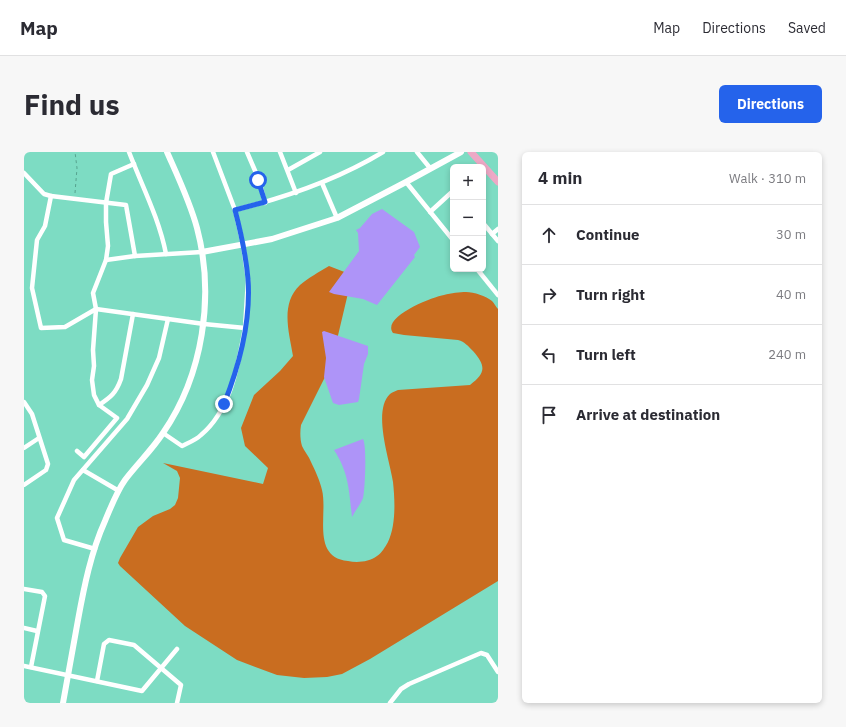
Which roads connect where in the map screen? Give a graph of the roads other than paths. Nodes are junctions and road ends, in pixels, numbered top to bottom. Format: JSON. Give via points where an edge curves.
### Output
{"nodes":[{"id":1,"x":129,"y":152,"type":"edge"},
{"id":2,"x":167,"y":152,"type":"edge"},
{"id":3,"x":213,"y":152,"type":"edge"},
{"id":4,"x":247,"y":152,"type":"edge"},
{"id":5,"x":280,"y":152,"type":"edge"},
{"id":6,"x":320,"y":152,"type":"edge"},
{"id":7,"x":381,"y":152,"type":"edge"},
{"id":8,"x":417,"y":152,"type":"edge"},
{"id":9,"x":461,"y":152,"type":"edge"},
{"id":10,"x":471,"y":152,"type":"edge"},
{"id":11,"x":134,"y":164,"type":"junction"},
{"id":12,"x":430,"y":168,"type":"junction"},
{"id":13,"x":288,"y":170,"type":"junction"},
{"id":14,"x":24,"y":173,"type":"edge"},
{"id":15,"x":497,"y":179,"type":"edge"},
{"id":16,"x":406,"y":182,"type":"junction"},
{"id":17,"x":322,"y":183,"type":"junction"},
{"id":18,"x":296,"y":193,"type":"junction"},
{"id":19,"x":450,"y":194,"type":"edge"},
{"id":20,"x":51,"y":196,"type":"junction"},
{"id":21,"x":265,"y":202,"type":"junction"},
{"id":22,"x":106,"y":203,"type":"junction"},
{"id":23,"x":235,"y":210,"type":"junction"},
{"id":24,"x":430,"y":212,"type":"junction"},
{"id":25,"x":337,"y":218,"type":"junction"},
{"id":26,"x":486,"y":227,"type":"edge"},
{"id":27,"x":498,"y":229,"type":"edge"},
{"id":28,"x":492,"y":234,"type":"junction"},
{"id":29,"x":450,"y":236,"type":"edge"},
{"id":30,"x":498,"y":241,"type":"edge"},
{"id":31,"x":243,"y":245,"type":"junction"},
{"id":32,"x":202,"y":252,"type":"junction"},
{"id":33,"x":166,"y":254,"type":"junction"},
{"id":34,"x":135,"y":256,"type":"junction"},
{"id":35,"x":106,"y":260,"type":"junction"},
{"id":36,"x":480,"y":272,"type":"edge"},
{"id":37,"x":498,"y":294,"type":"edge"},
{"id":38,"x":96,"y":309,"type":"junction"},
{"id":39,"x":133,"y":314,"type":"junction"},
{"id":40,"x":168,"y":319,"type":"junction"},
{"id":41,"x":204,"y":324,"type":"junction"},
{"id":42,"x":245,"y":328,"type":"junction"},
{"id":43,"x":24,"y":402,"type":"edge"},
{"id":44,"x":99,"y":405,"type":"junction"},
{"id":45,"x":163,"y":434,"type":"junction"},
{"id":46,"x":39,"y":438,"type":"junction"},
{"id":47,"x":24,"y":448,"type":"edge"},
{"id":48,"x":77,"y":451,"type":"dead end"},
{"id":49,"x":83,"y":470,"type":"junction"},
{"id":50,"x":24,"y":485,"type":"edge"},
{"id":51,"x":119,"y":491,"type":"junction"},
{"id":52,"x":95,"y":549,"type":"junction"},
{"id":53,"x":24,"y":589,"type":"edge"},
{"id":54,"x":24,"y":628,"type":"edge"},
{"id":55,"x":37,"y":631,"type":"junction"},
{"id":56,"x":177,"y":649,"type":"dead end"},
{"id":57,"x":24,"y":666,"type":"edge"},
{"id":58,"x":31,"y":667,"type":"junction"},
{"id":59,"x":161,"y":668,"type":"junction"},
{"id":60,"x":498,"y":672,"type":"edge"},
{"id":61,"x":68,"y":675,"type":"junction"},
{"id":62,"x":97,"y":681,"type":"junction"},
{"id":63,"x":63,"y":703,"type":"edge"},
{"id":64,"x":177,"y":703,"type":"edge"},
{"id":65,"x":390,"y":703,"type":"edge"}],
"edges":[{"from":1,"to":11,"type":"street"},
{"from":2,"to":32,"type":"street","via":[[197,227]]},
{"from":3,"to":23,"type":"street"},
{"from":4,"to":21,"type":"street"},
{"from":5,"to":13,"type":"street"},
{"from":6,"to":13,"type":"street"},
{"from":7,"to":17,"type":"street","via":[[353,169]]},
{"from":8,"to":12,"type":"street"},
{"from":9,"to":12,"type":"street"},
{"from":10,"to":15,"type":"main road"},
{"from":11,"to":22,"type":"street","via":[[111,174]]},
{"from":11,"to":33,"type":"street","via":[[162,235]]},
{"from":12,"to":16,"type":"street"},
{"from":13,"to":18,"type":"street"},
{"from":14,"to":20,"type":"street","via":[[44,194]]},
{"from":16,"to":24,"type":"street"},
{"from":16,"to":25,"type":"street"},
{"from":17,"to":18,"type":"street"},
{"from":17,"to":25,"type":"street"},
{"from":18,"to":21,"type":"street"},
{"from":19,"to":24,"type":"street"},
{"from":20,"to":22,"type":"street"},
{"from":20,"to":38,"type":"street","via":[[45,226],[37,240],[32,288],[41,328],[64,327]]},
{"from":21,"to":23,"type":"street"},
{"from":22,"to":34,"type":"street","via":[[126,205]]},
{"from":22,"to":35,"type":"street"},
{"from":23,"to":31,"type":"street"},
{"from":24,"to":29,"type":"street"},
{"from":25,"to":31,"type":"street"},
{"from":26,"to":28,"type":"street"},
{"from":27,"to":28,"type":"street"},
{"from":28,"to":30,"type":"street"},
{"from":31,"to":32,"type":"street"},
{"from":31,"to":42,"type":"street","via":[[248,280]]},
{"from":32,"to":33,"type":"street"},
{"from":32,"to":41,"type":"street"},
{"from":33,"to":34,"type":"street"},
{"from":34,"to":35,"type":"street"},
{"from":35,"to":38,"type":"street","via":[[93,293]]},
{"from":36,"to":37,"type":"street"},
{"from":38,"to":39,"type":"street"},
{"from":38,"to":44,"type":"street","via":[[92,380],[94,395]]},
{"from":39,"to":40,"type":"street"},
{"from":39,"to":44,"type":"street","via":[[117,389],[110,398]]},
{"from":40,"to":41,"type":"street"},
{"from":40,"to":49,"type":"street","via":[[159,358],[148,385],[127,418]]},
{"from":41,"to":42,"type":"street"},
{"from":41,"to":45,"type":"street","via":[[186,390]]},
{"from":42,"to":45,"type":"street","via":[[232,384],[218,416],[200,436],[182,446]]},
{"from":43,"to":46,"type":"street","via":[[32,414]]},
{"from":44,"to":48,"type":"street","via":[[117,418],[84,457]]},
{"from":45,"to":51,"type":"street"},
{"from":46,"to":47,"type":"street"},
{"from":46,"to":50,"type":"street","via":[[48,464],[46,470]]},
{"from":49,"to":51,"type":"street"},
{"from":49,"to":52,"type":"street","via":[[74,480],[57,518],[64,540]]},
{"from":51,"to":52,"type":"street","via":[[104,522]]},
{"from":52,"to":61,"type":"street"},
{"from":53,"to":55,"type":"street","via":[[42,592],[45,596]]},
{"from":54,"to":55,"type":"street"},
{"from":55,"to":58,"type":"street"},
{"from":56,"to":59,"type":"street"},
{"from":57,"to":58,"type":"street"},
{"from":58,"to":61,"type":"street"},
{"from":59,"to":62,"type":"street","via":[[142,691]]},
{"from":59,"to":62,"type":"street","via":[[134,645],[109,640],[104,644]]},
{"from":59,"to":64,"type":"street","via":[[181,685]]},
{"from":60,"to":65,"type":"street","via":[[487,655],[481,653],[409,684],[401,689]]},
{"from":61,"to":62,"type":"street"},
{"from":61,"to":63,"type":"street"}]}
